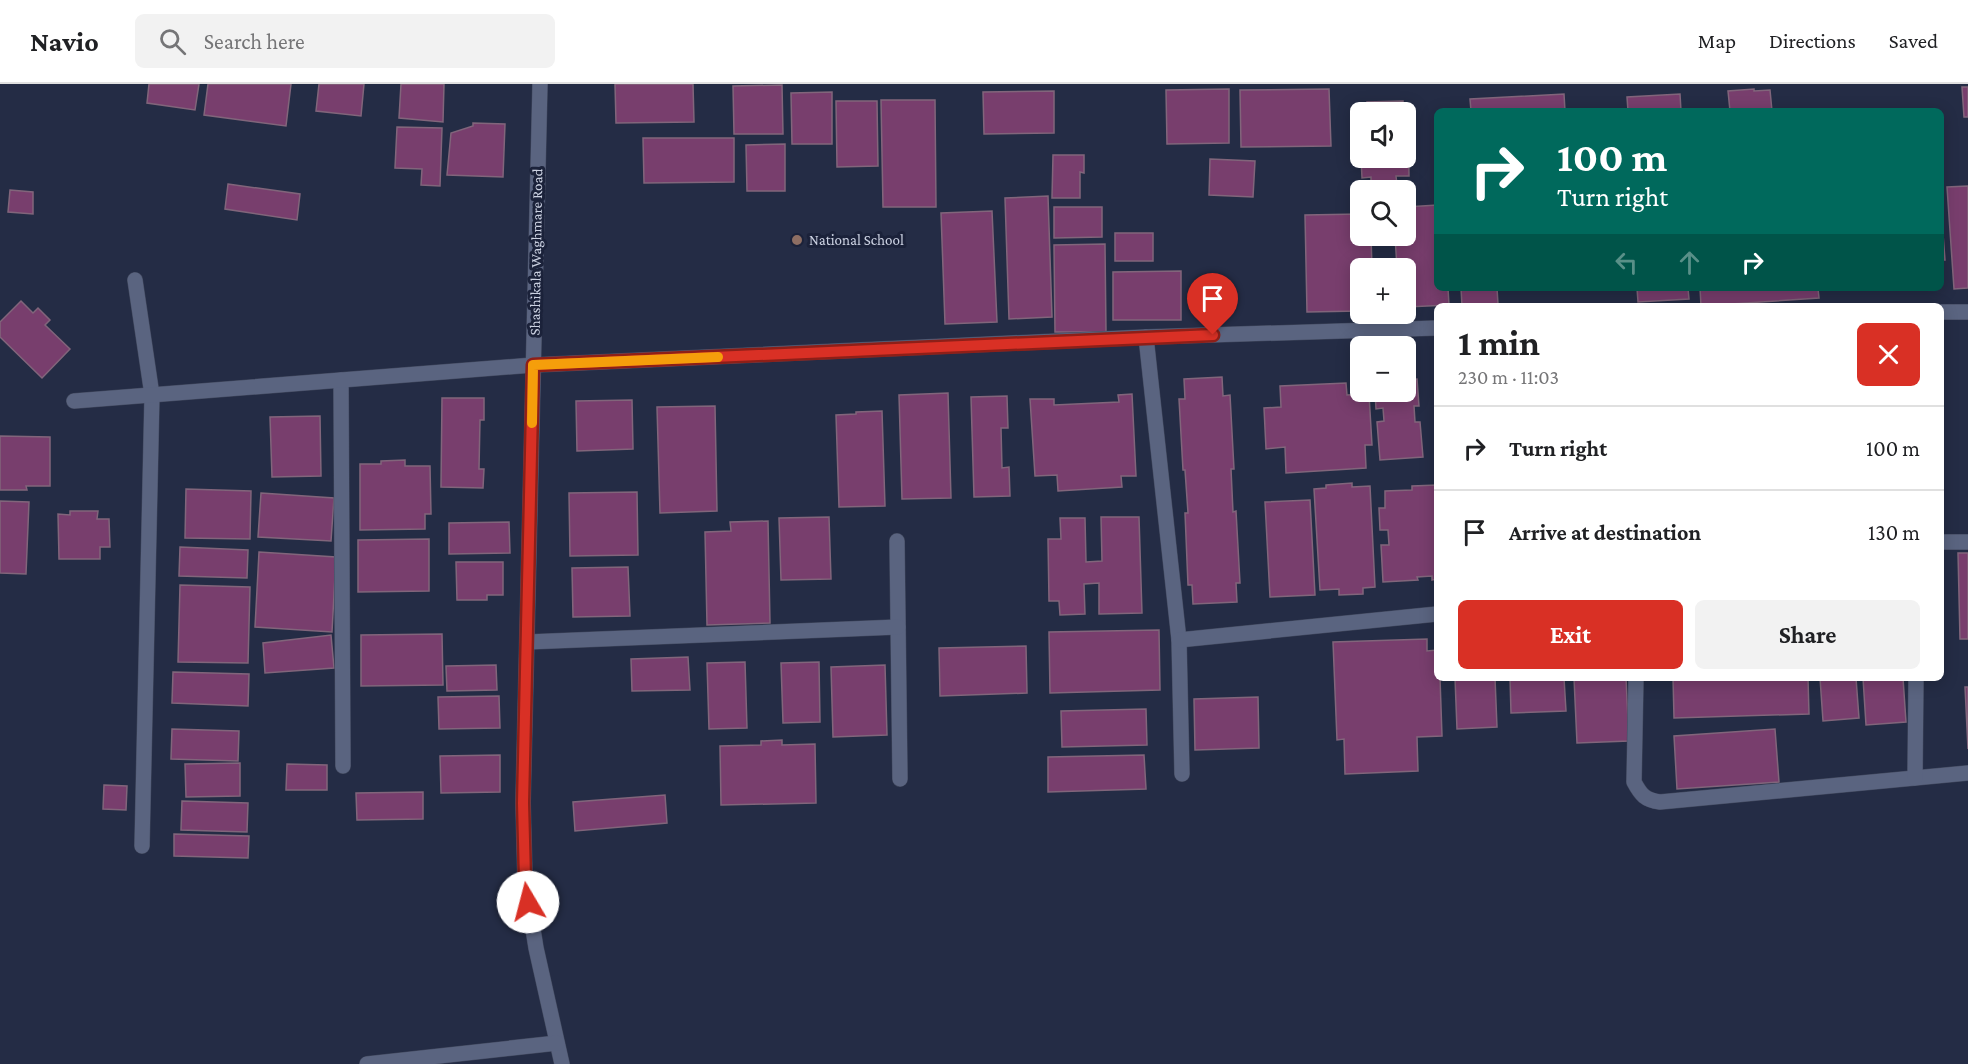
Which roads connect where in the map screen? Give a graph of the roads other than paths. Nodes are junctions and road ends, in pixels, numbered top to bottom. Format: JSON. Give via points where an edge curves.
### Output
{"nodes":[{"id":1,"x":540,"y":84,"type":"edge"},
{"id":2,"x":135,"y":280,"type":"dead end"},
{"id":3,"x":1944,"y":312,"type":"edge"},
{"id":4,"x":1968,"y":312,"type":"edge"},
{"id":5,"x":1434,"y":328,"type":"edge"},
{"id":6,"x":1146,"y":338,"type":"junction"},
{"id":7,"x":533,"y":365,"type":"junction"},
{"id":8,"x":341,"y":380,"type":"junction"},
{"id":9,"x":152,"y":395,"type":"junction"},
{"id":10,"x":74,"y":401,"type":"dead end"},
{"id":11,"x":897,"y":541,"type":"dead end"},
{"id":12,"x":1944,"y":542,"type":"edge"},
{"id":13,"x":1968,"y":542,"type":"edge"},
{"id":14,"x":1434,"y":614,"type":"edge"},
{"id":15,"x":898,"y":627,"type":"junction"},
{"id":16,"x":1179,"y":640,"type":"junction"},
{"id":17,"x":527,"y":642,"type":"junction"},
{"id":18,"x":1636,"y":681,"type":"edge"},
{"id":19,"x":1916,"y":681,"type":"edge"},
{"id":20,"x":343,"y":766,"type":"dead end"},
{"id":21,"x":1968,"y":773,"type":"edge"},
{"id":22,"x":1182,"y":774,"type":"dead end"},
{"id":23,"x":1916,"y":778,"type":"junction"},
{"id":24,"x":900,"y":779,"type":"dead end"},
{"id":25,"x":142,"y":846,"type":"dead end"},
{"id":26,"x":557,"y":1043,"type":"junction"},
{"id":27,"x":367,"y":1064,"type":"edge"},
{"id":28,"x":562,"y":1064,"type":"edge"}],
"edges":[{"from":1,"to":7,"type":"street","name":"Shashikala Waghmare Road"},
{"from":2,"to":9,"type":"street"},
{"from":3,"to":4,"type":"street"},
{"from":5,"to":6,"type":"street"},
{"from":6,"to":7,"type":"street"},
{"from":6,"to":16,"type":"street"},
{"from":7,"to":8,"type":"street"},
{"from":7,"to":17,"type":"street","name":"Shashikala Waghmare Road"},
{"from":8,"to":9,"type":"street"},
{"from":8,"to":20,"type":"street"},
{"from":9,"to":10,"type":"street"},
{"from":9,"to":25,"type":"street"},
{"from":11,"to":15,"type":"street"},
{"from":12,"to":13,"type":"street"},
{"from":14,"to":16,"type":"street"},
{"from":15,"to":17,"type":"street"},
{"from":15,"to":24,"type":"street"},
{"from":16,"to":22,"type":"street"},
{"from":17,"to":26,"type":"street","name":"Shashikala Waghmare Road","via":[[525,879]]},
{"from":18,"to":23,"type":"street","via":[[1634,782],[1649,801]]},
{"from":19,"to":23,"type":"street"},
{"from":21,"to":23,"type":"street"},
{"from":26,"to":27,"type":"street"},
{"from":26,"to":28,"type":"street","name":"Shashikala Waghmare Road"}]}
